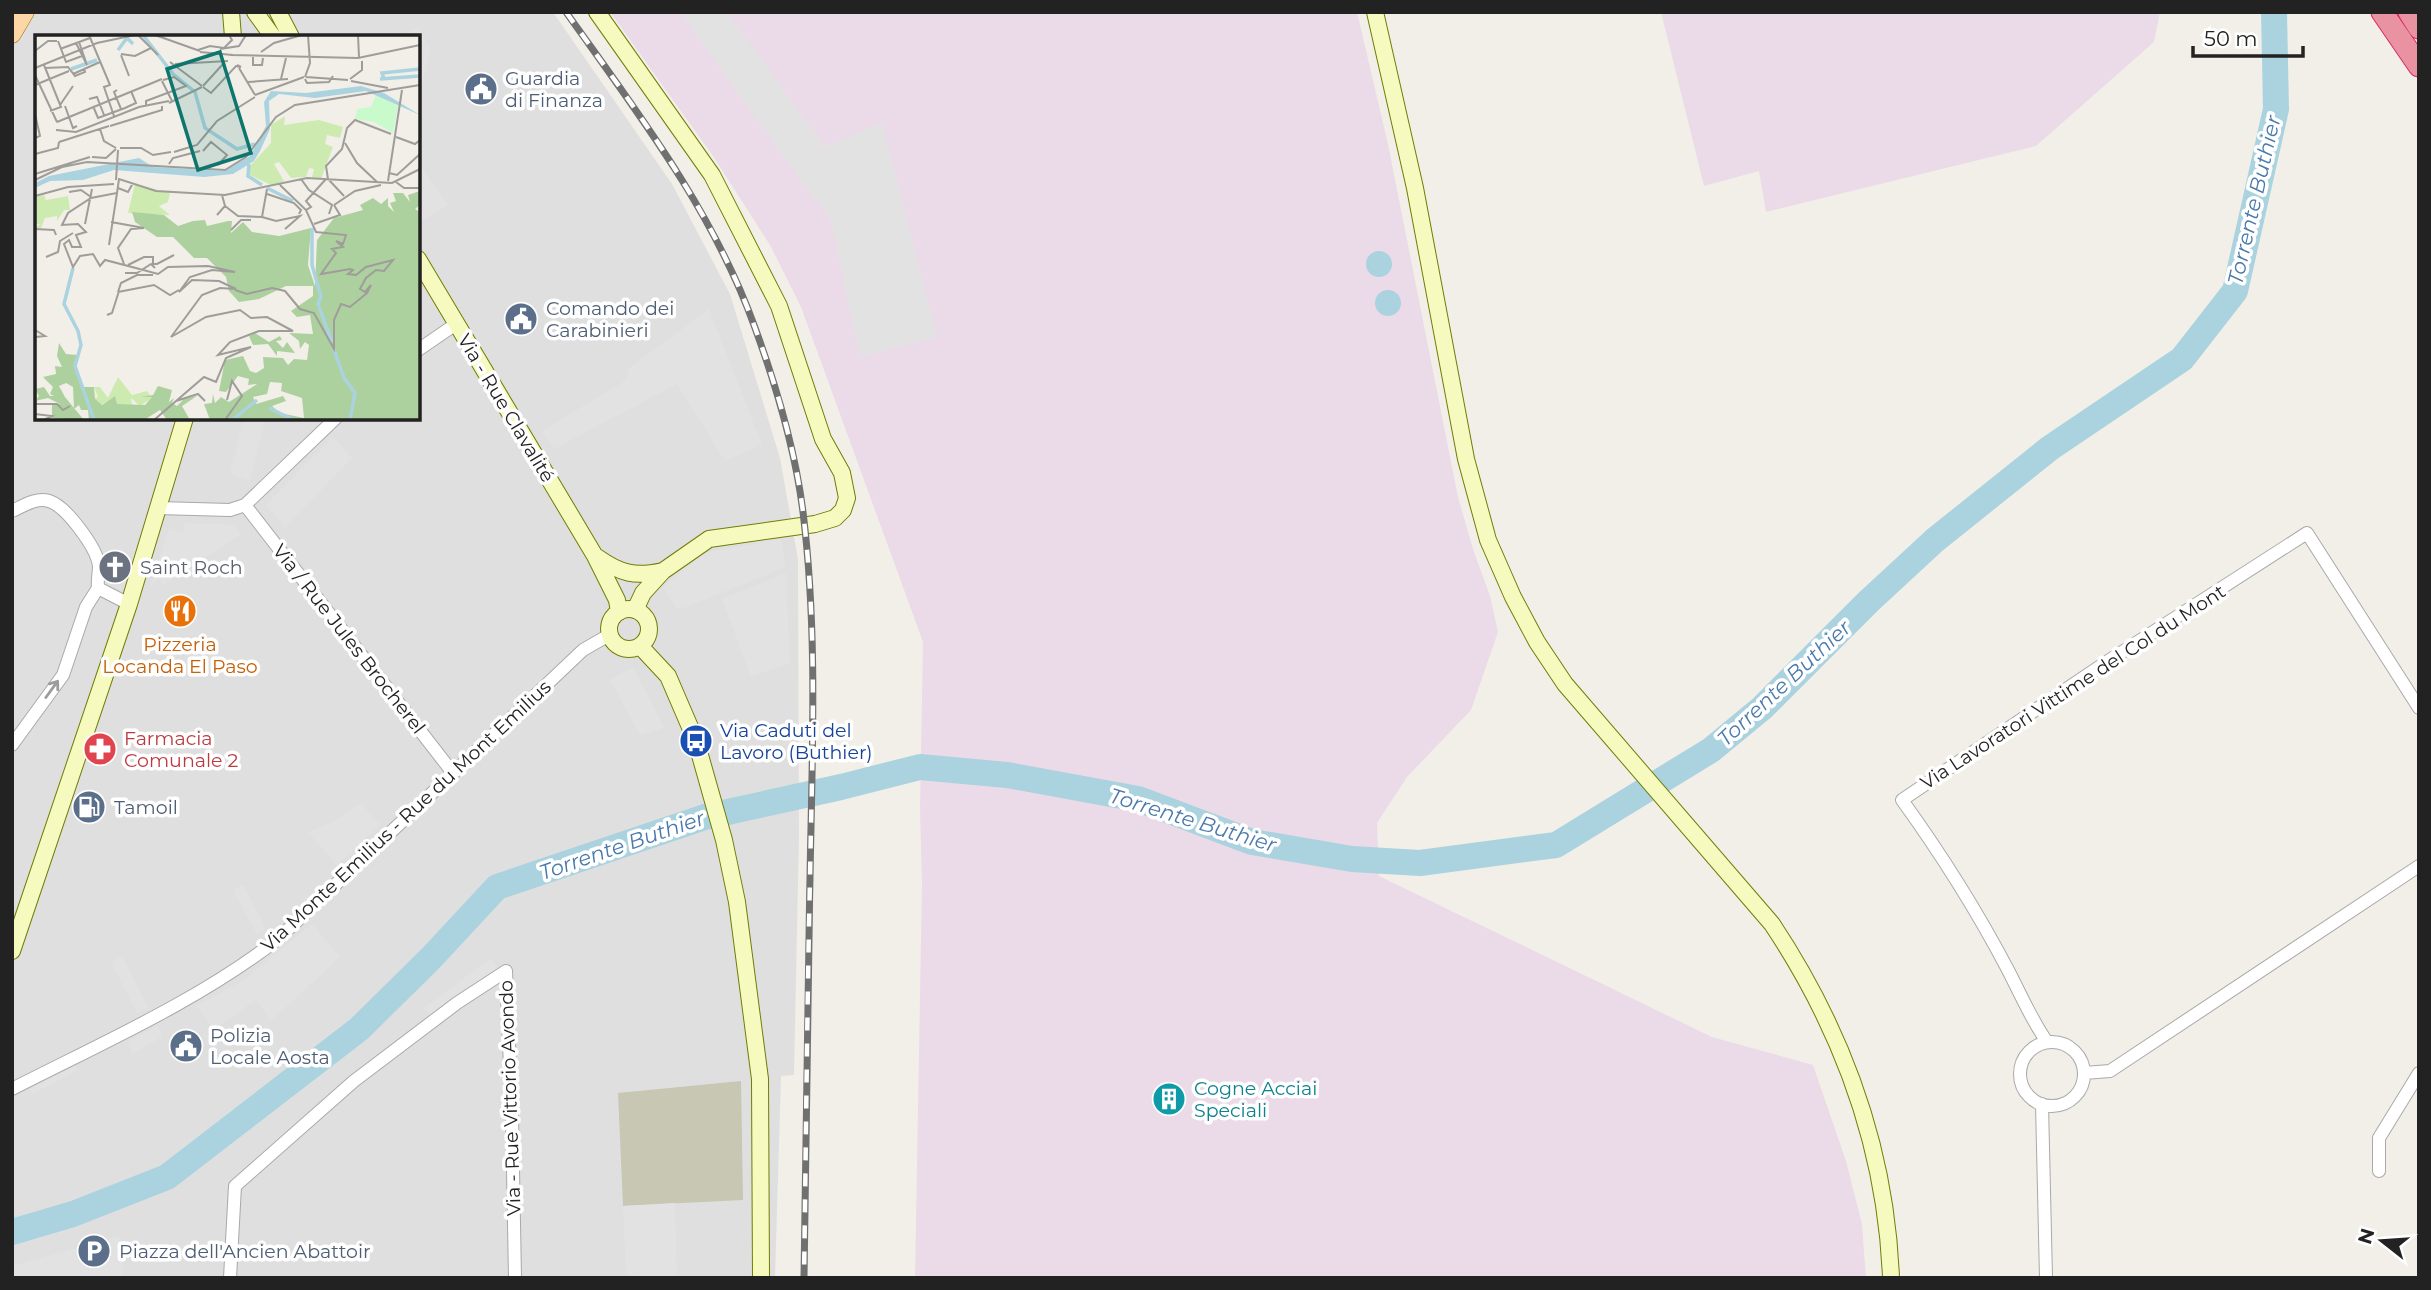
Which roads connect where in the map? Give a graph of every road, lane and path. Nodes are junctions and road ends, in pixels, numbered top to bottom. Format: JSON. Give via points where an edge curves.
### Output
{"nodes":[{"id":1,"x":25,"y":12,"type":"edge"},
{"id":2,"x":231,"y":12,"type":"edge"},
{"id":3,"x":278,"y":12,"type":"edge"},
{"id":4,"x":597,"y":12,"type":"edge"},
{"id":5,"x":1375,"y":12,"type":"edge"},
{"id":6,"x":2382,"y":12,"type":"edge"},
{"id":7,"x":2409,"y":12,"type":"edge"},
{"id":8,"x":258,"y":21,"type":"edge"},
{"id":9,"x":2419,"y":28,"type":"edge"},
{"id":10,"x":12,"y":34,"type":"edge"},
{"id":11,"x":233,"y":35,"type":"edge"},
{"id":12,"x":271,"y":35,"type":"edge"},
{"id":13,"x":290,"y":35,"type":"edge"},
{"id":14,"x":2415,"y":60,"type":"edge"},
{"id":15,"x":420,"y":262,"type":"edge"},
{"id":16,"x":456,"y":324,"type":"junction"},
{"id":17,"x":420,"y":350,"type":"edge"},
{"id":18,"x":184,"y":420,"type":"edge"},
{"id":19,"x":334,"y":420,"type":"edge"},
{"id":20,"x":245,"y":505,"type":"junction"},
{"id":21,"x":158,"y":508,"type":"junction"},
{"id":22,"x":12,"y":511,"type":"edge"},
{"id":23,"x":595,"y":556,"type":"junction"},
{"id":24,"x":663,"y":571,"type":"junction"},
{"id":25,"x":98,"y":588,"type":"junction"},
{"id":26,"x":128,"y":604,"type":"junction"},
{"id":27,"x":627,"y":611,"type":"junction"},
{"id":28,"x":609,"y":635,"type":"junction"},
{"id":29,"x":640,"y":646,"type":"junction"},
{"id":30,"x":2419,"y":708,"type":"edge"},
{"id":31,"x":12,"y":745,"type":"edge"},
{"id":32,"x":453,"y":774,"type":"junction"},
{"id":33,"x":2419,"y":866,"type":"edge"},
{"id":34,"x":12,"y":951,"type":"edge"},
{"id":35,"x":2047,"y":1042,"type":"junction"},
{"id":36,"x":2084,"y":1073,"type":"junction"},
{"id":37,"x":2419,"y":1073,"type":"edge"},
{"id":38,"x":12,"y":1088,"type":"edge"},
{"id":39,"x":2042,"y":1104,"type":"junction"},
{"id":40,"x":2379,"y":1171,"type":"dead end"},
{"id":41,"x":230,"y":1278,"type":"edge"},
{"id":42,"x":515,"y":1278,"type":"edge"},
{"id":43,"x":761,"y":1278,"type":"edge"},
{"id":44,"x":1891,"y":1278,"type":"edge"},
{"id":45,"x":2046,"y":1278,"type":"edge"}],
"edges":[{"from":1,"to":10,"type":"main road"},
{"from":2,"to":11,"type":"street"},
{"from":3,"to":13,"type":"street"},
{"from":4,"to":24,"type":"street","via":[[712,175],[779,306],[823,439],[842,473],[847,498],[835,518],[709,539]]},
{"from":5,"to":44,"type":"street","via":[[1415,188],[1466,459],[1488,540],[1513,597],[1564,684],[1772,924],[1798,963],[1834,1032],[1871,1133]]},
{"from":6,"to":14,"type":"highway"},
{"from":7,"to":9,"type":"highway"},
{"from":8,"to":12,"type":"street"},
{"from":15,"to":16,"type":"street","name":"Via - Rue Clavalité"},
{"from":16,"to":17,"type":"street"},
{"from":16,"to":23,"type":"street","name":"Via - Rue Clavalité"},
{"from":18,"to":21,"type":"street"},
{"from":19,"to":20,"type":"street"},
{"from":20,"to":21,"type":"street","via":[[230,510]]},
{"from":20,"to":32,"type":"street","name":"Via / Rue Jules Brocherel"},
{"from":21,"to":26,"type":"street"},
{"from":22,"to":25,"type":"street","via":[[33,501],[48,501],[62,509],[93,551],[99,565]]},
{"from":23,"to":24,"type":"street","via":[[634,575]]},
{"from":23,"to":27,"type":"street","name":"Via - Rue Clavalité"},
{"from":24,"to":27,"type":"street"},
{"from":25,"to":26,"type":"street"},
{"from":31,"to":25,"type":"street","one_way":true,"via":[[63,675],[86,607]]},
{"from":26,"to":34,"type":"street"},
{"from":27,"to":28,"type":"street","via":[[610,622]]},
{"from":27,"to":29,"type":"street","via":[[645,618],[648,636]]},
{"from":28,"to":29,"type":"street","via":[[622,649]]},
{"from":28,"to":32,"type":"street","name":"Via Monte Emilius - Rue du Mont Emilius","via":[[583,650]]},
{"from":29,"to":43,"type":"street","via":[[668,676],[696,740],[732,875],[760,1079]]},
{"from":30,"to":35,"type":"street","name":"Via Lavoratori Vittime del Col du Mont","via":[[2307,533],[1902,800],[1938,850]]},
{"from":32,"to":38,"type":"street","name":"Via Monte Emilius - Rue du Mont Emilius","via":[[278,939],[247,962]]},
{"from":33,"to":36,"type":"street","via":[[2110,1071]]},
{"from":35,"to":36,"type":"street","via":[[2058,1042],[2077,1053]]},
{"from":35,"to":39,"type":"street","via":[[2028,1052],[2021,1072],[2026,1091]]},
{"from":36,"to":39,"type":"street","via":[[2071,1100]]},
{"from":37,"to":40,"type":"street","via":[[2379,1138]]},
{"from":39,"to":45,"type":"street"},
{"from":41,"to":42,"type":"street","name":"Via - Rue Vittorio Avondo","via":[[234,1186],[354,1081],[506,971]]}]}
